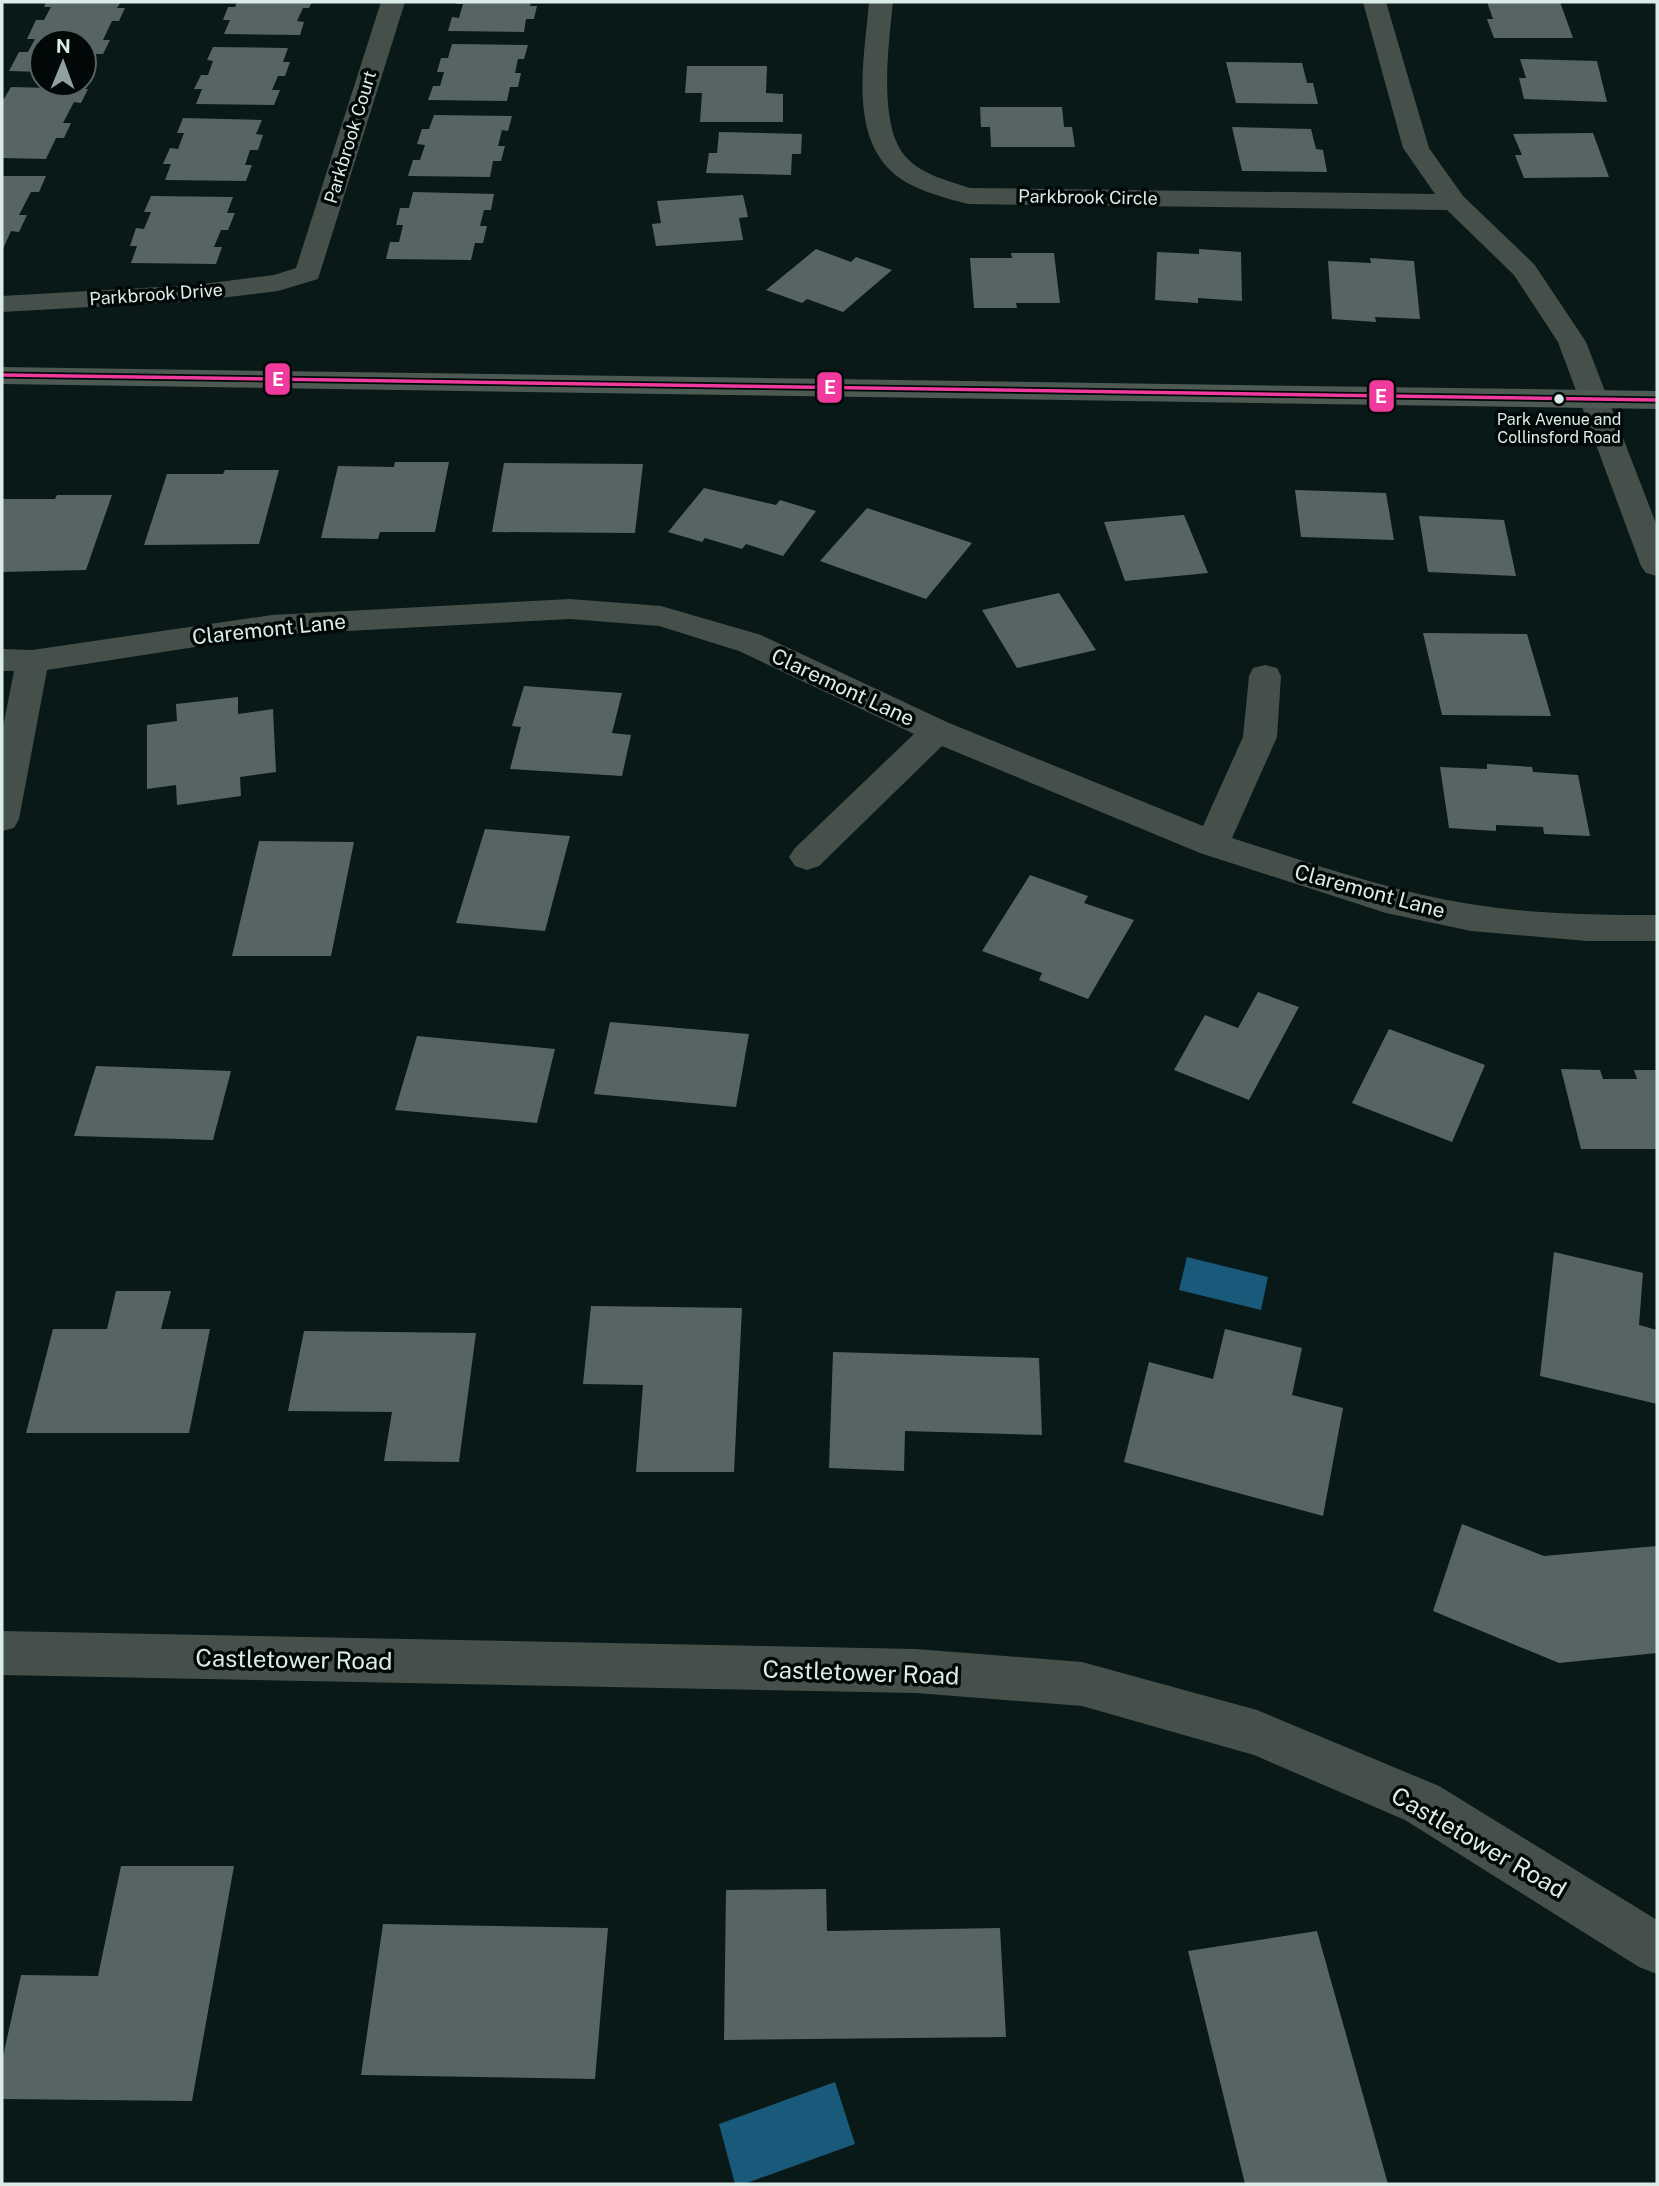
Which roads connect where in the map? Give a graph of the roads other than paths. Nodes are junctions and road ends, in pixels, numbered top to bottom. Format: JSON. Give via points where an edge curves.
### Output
{"nodes":[{"id":1,"x":393,"y":2,"type":"edge"},
{"id":2,"x":881,"y":2,"type":"edge"},
{"id":3,"x":1375,"y":2,"type":"edge"},
{"id":4,"x":1454,"y":202,"type":"junction"},
{"id":5,"x":308,"y":273,"type":"joint"},
{"id":6,"x":2,"y":304,"type":"edge"},
{"id":7,"x":2,"y":375,"type":"edge"},
{"id":8,"x":1594,"y":399,"type":"junction"},
{"id":9,"x":1657,"y":400,"type":"edge"},
{"id":10,"x":1657,"y":566,"type":"edge"},
{"id":11,"x":17,"y":661,"type":"edge"},
{"id":12,"x":1265,"y":676,"type":"dead end"},
{"id":13,"x":937,"y":731,"type":"junction"},
{"id":14,"x":2,"y":819,"type":"edge"},
{"id":15,"x":1212,"y":844,"type":"junction"},
{"id":16,"x":807,"y":857,"type":"dead end"},
{"id":17,"x":1657,"y":928,"type":"edge"},
{"id":18,"x":2,"y":1653,"type":"edge"},
{"id":19,"x":1657,"y":1949,"type":"edge"}],
"edges":[{"from":1,"to":5,"type":"street","name":"Parkbrook Court"},
{"from":2,"to":4,"type":"street","name":"Parkbrook Circle","via":[[874,82],[884,141],[897,163],[927,184],[968,196]]},
{"from":3,"to":4,"type":"street","via":[[1416,148]]},
{"from":4,"to":8,"type":"street","via":[[1524,270],[1572,342]]},
{"from":5,"to":6,"type":"street","name":"Parkbrook Drive","via":[[278,283],[195,293]]},
{"from":7,"to":8,"type":"main road"},
{"from":8,"to":9,"type":"main road"},
{"from":8,"to":10,"type":"street"},
{"from":11,"to":13,"type":"street","name":"Claremont Lane","via":[[272,625],[569,609],[661,617],[750,643]]},
{"from":11,"to":14,"type":"street"},
{"from":12,"to":15,"type":"street","via":[[1260,737]]},
{"from":13,"to":15,"type":"street","name":"Claremont Lane"},
{"from":13,"to":16,"type":"street"},
{"from":15,"to":17,"type":"street","name":"Claremont Lane","via":[[1386,900],[1471,918],[1587,928]]},
{"from":18,"to":19,"type":"street","name":"Castletower Road","via":[[916,1671],[1082,1684],[1257,1733],[1422,1803]]}]}
